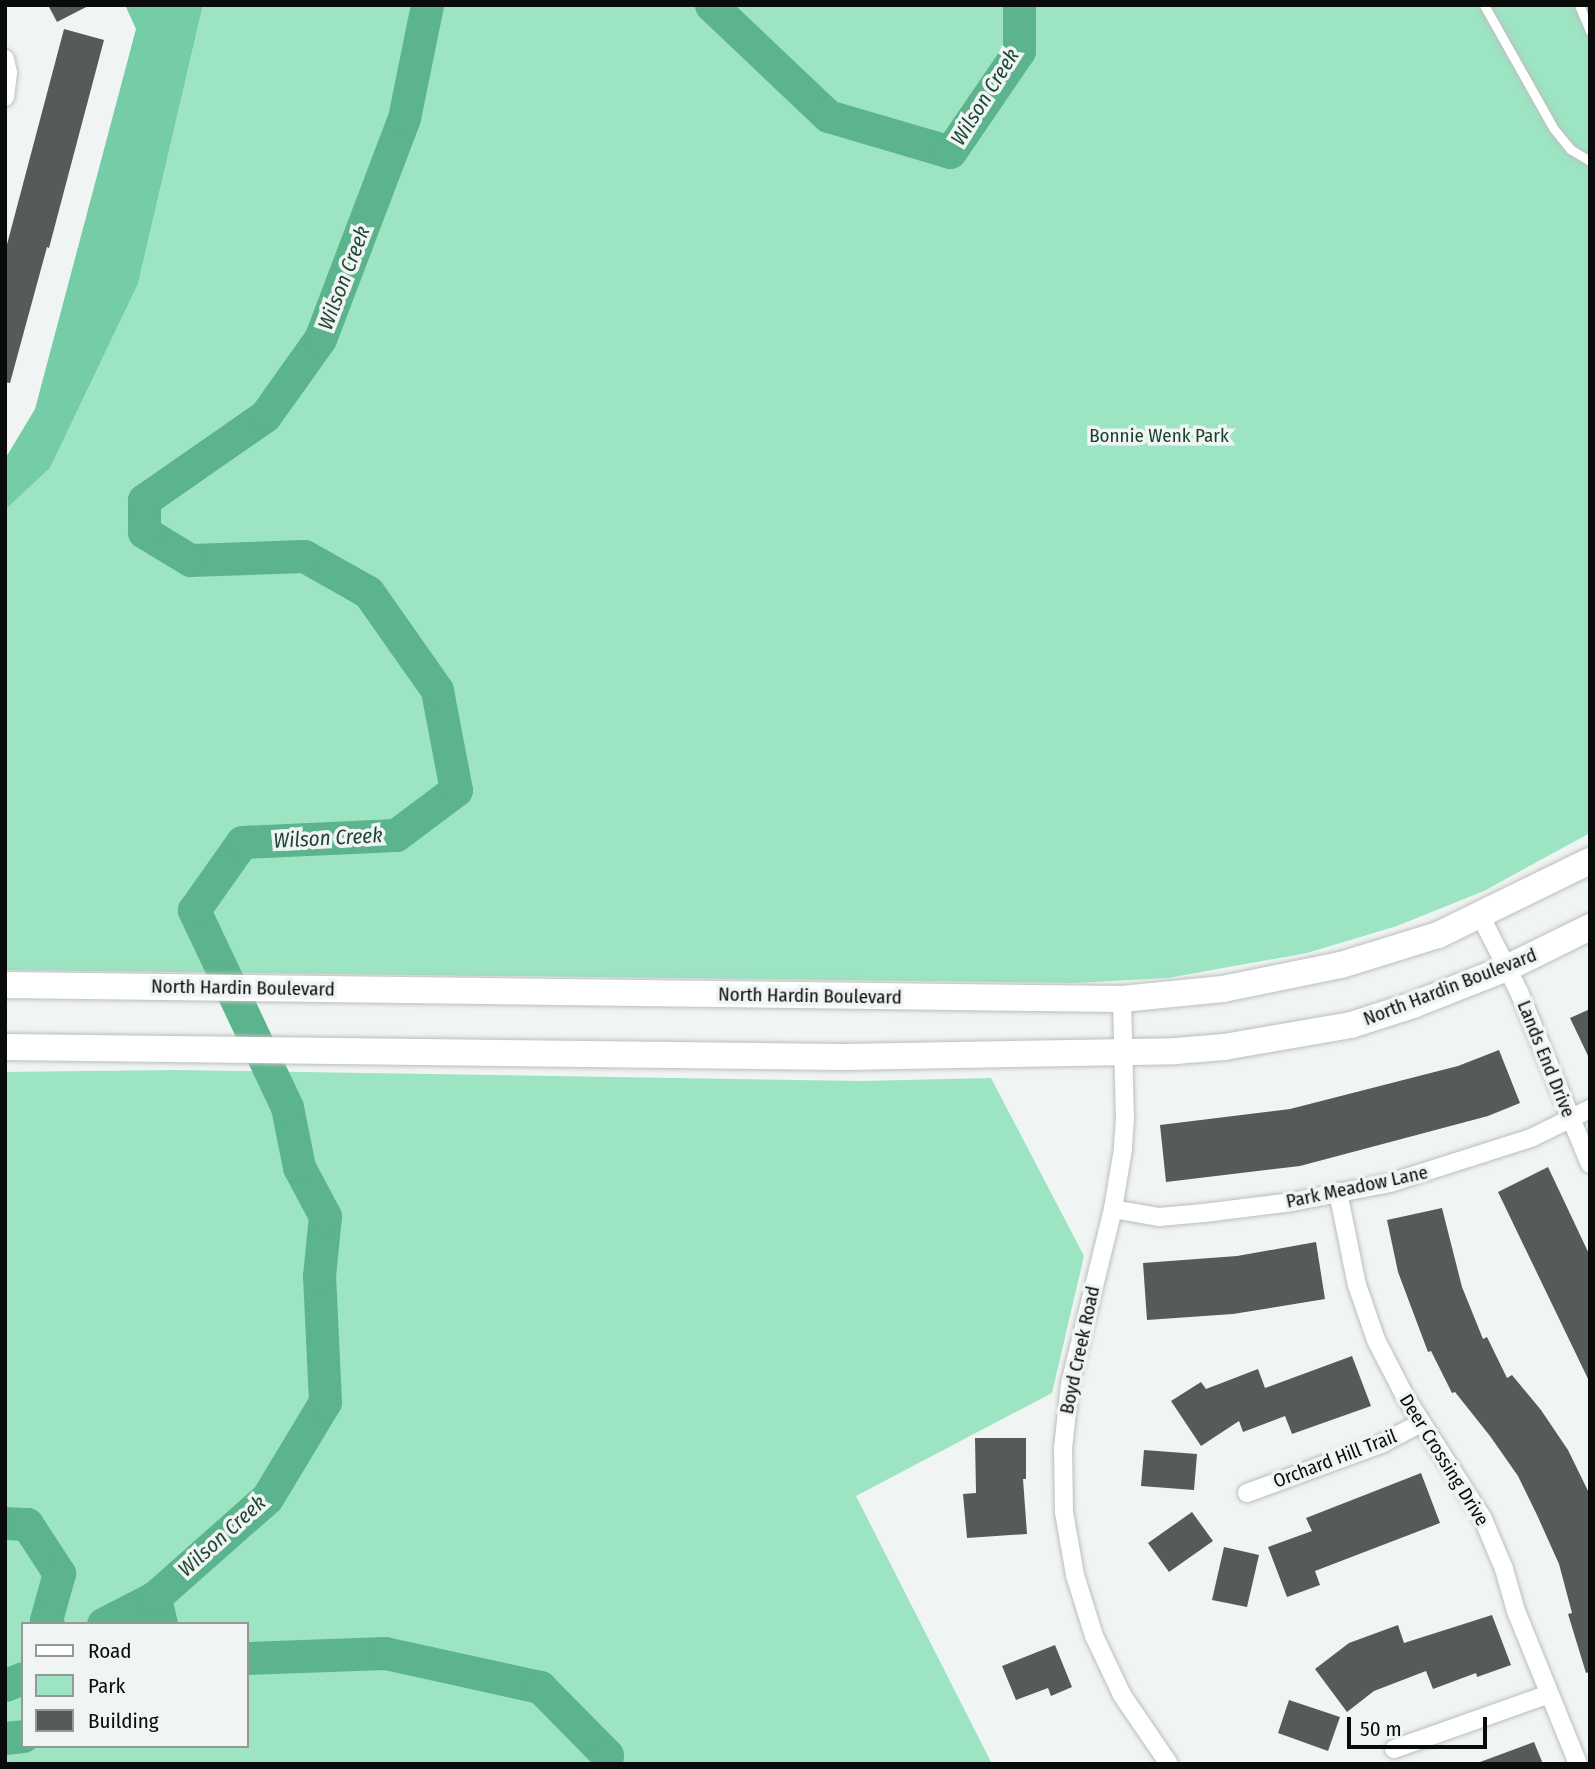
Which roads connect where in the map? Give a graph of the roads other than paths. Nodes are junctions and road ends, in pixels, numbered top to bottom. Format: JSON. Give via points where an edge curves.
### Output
{"nodes":[{"id":1,"x":1484,"y":5,"type":"edge"},
{"id":2,"x":1579,"y":5,"type":"edge"},
{"id":3,"x":1590,"y":32,"type":"edge"},
{"id":4,"x":5,"y":59,"type":"edge"},
{"id":5,"x":5,"y":97,"type":"edge"},
{"id":6,"x":1590,"y":161,"type":"edge"},
{"id":7,"x":1590,"y":861,"type":"edge"},
{"id":8,"x":1481,"y":917,"type":"junction"},
{"id":9,"x":1590,"y":928,"type":"edge"},
{"id":10,"x":1507,"y":968,"type":"junction"},
{"id":11,"x":5,"y":985,"type":"edge"},
{"id":12,"x":1122,"y":999,"type":"junction"},
{"id":13,"x":5,"y":1047,"type":"edge"},
{"id":14,"x":1123,"y":1053,"type":"junction"},
{"id":15,"x":1590,"y":1109,"type":"edge"},
{"id":16,"x":1570,"y":1117,"type":"junction"},
{"id":17,"x":1590,"y":1164,"type":"edge"},
{"id":18,"x":1338,"y":1192,"type":"junction"},
{"id":19,"x":1113,"y":1209,"type":"junction"},
{"id":20,"x":1421,"y":1423,"type":"junction"},
{"id":21,"x":1247,"y":1493,"type":"dead end"},
{"id":22,"x":1549,"y":1694,"type":"junction"},
{"id":23,"x":1394,"y":1749,"type":"dead end"},
{"id":24,"x":1169,"y":1764,"type":"edge"},
{"id":25,"x":1578,"y":1764,"type":"edge"}],
"edges":[{"from":1,"to":6,"type":"lane","via":[[1554,129],[1570,149]]},
{"from":2,"to":3,"type":"lane"},
{"from":4,"to":5,"type":"street"},
{"from":7,"to":8,"type":"main road","name":"North Hardin Boulevard"},
{"from":8,"to":10,"type":"street","name":"Lands End Drive"},
{"from":8,"to":12,"type":"main road","name":"North Hardin Boulevard","via":[[1340,965],[1223,989]]},
{"from":9,"to":10,"type":"main road","name":"North Hardin Boulevard"},
{"from":10,"to":14,"type":"main road","name":"North Hardin Boulevard","via":[[1351,1025],[1224,1047]]},
{"from":10,"to":16,"type":"street","name":"Lands End Drive"},
{"from":11,"to":12,"type":"main road","name":"North Hardin Boulevard"},
{"from":12,"to":14,"type":"street","name":"Boyd Creek Road"},
{"from":13,"to":14,"type":"main road","name":"North Hardin Boulevard","via":[[844,1057]]},
{"from":14,"to":19,"type":"street","name":"Boyd Creek Road","via":[[1125,1118]]},
{"from":15,"to":16,"type":"street","name":"Park Meadow Lane"},
{"from":16,"to":17,"type":"street","name":"Lands End Drive"},
{"from":16,"to":18,"type":"street","name":"Park Meadow Lane","via":[[1484,1155],[1390,1183]]},
{"from":18,"to":19,"type":"street","name":"Park Meadow Lane","via":[[1159,1217]]},
{"from":18,"to":20,"type":"street","name":"Deer Crossing Drive","via":[[1366,1313],[1388,1367]]},
{"from":19,"to":24,"type":"street","name":"Boyd Creek Road","via":[[1070,1384],[1063,1448],[1065,1512],[1075,1575],[1094,1636],[1122,1695]]},
{"from":20,"to":21,"type":"street","name":"Orchard Hill Trail","via":[[1381,1444]]},
{"from":20,"to":22,"type":"street","name":"Deer Crossing Drive","via":[[1483,1518]]},
{"from":22,"to":23,"type":"street"},
{"from":22,"to":25,"type":"street","name":"Deer Crossing Drive"}]}
